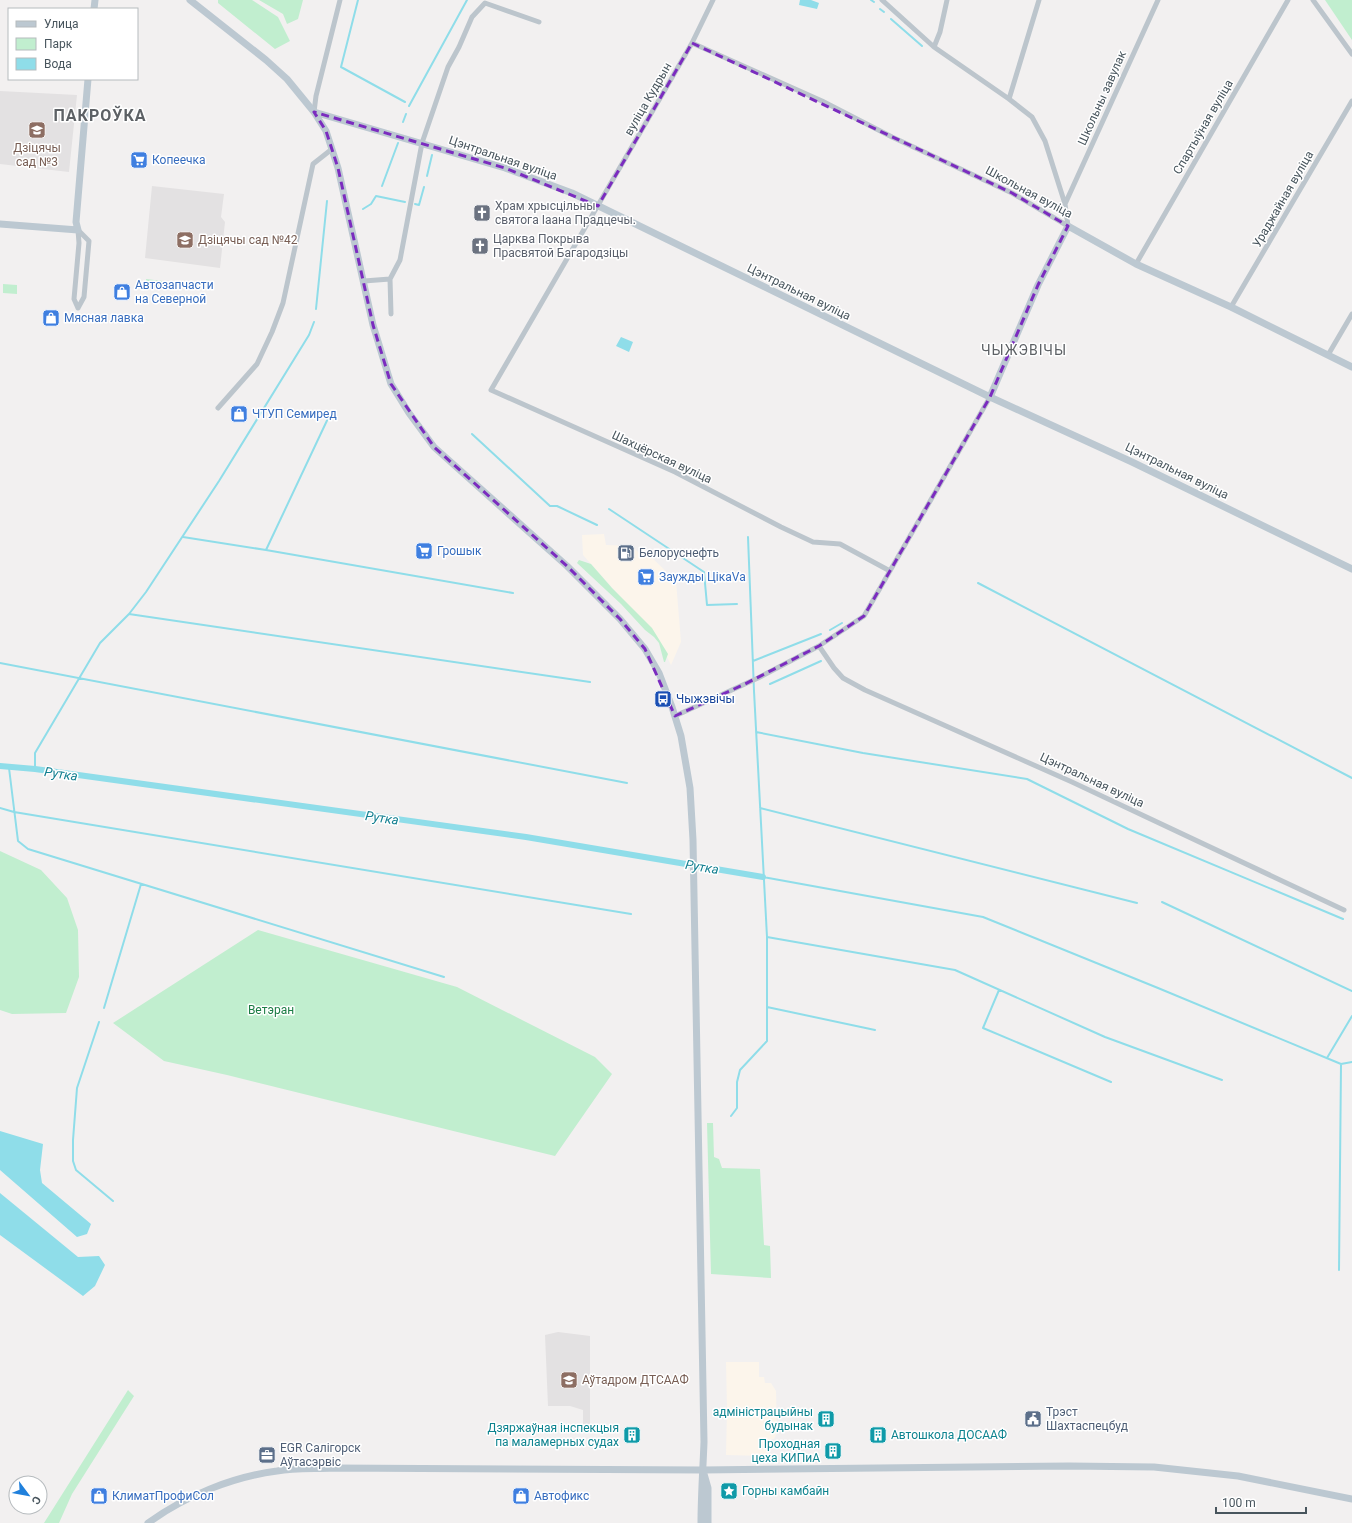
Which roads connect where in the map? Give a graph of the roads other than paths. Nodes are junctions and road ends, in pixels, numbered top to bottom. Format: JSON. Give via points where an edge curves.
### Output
{"nodes":[{"id":1,"x":190,"y":0,"type":"edge"},
{"id":2,"x":340,"y":0,"type":"edge"},
{"id":3,"x":713,"y":0,"type":"edge"},
{"id":4,"x":882,"y":0,"type":"edge"},
{"id":5,"x":947,"y":0,"type":"edge"},
{"id":6,"x":1039,"y":0,"type":"edge"},
{"id":7,"x":1158,"y":0,"type":"edge"},
{"id":8,"x":1288,"y":0,"type":"edge"},
{"id":9,"x":1313,"y":0,"type":"edge"},
{"id":10,"x":539,"y":22,"type":"dead end"},
{"id":11,"x":692,"y":43,"type":"junction"},
{"id":12,"x":934,"y":47,"type":"junction"},
{"id":13,"x":1352,"y":54,"type":"edge"},
{"id":14,"x":88,"y":80,"type":"edge"},
{"id":15,"x":1009,"y":99,"type":"junction"},
{"id":16,"x":1352,"y":101,"type":"edge"},
{"id":17,"x":314,"y":112,"type":"junction"},
{"id":18,"x":422,"y":143,"type":"junction"},
{"id":19,"x":332,"y":150,"type":"junction"},
{"id":20,"x":1065,"y":204,"type":"junction"},
{"id":21,"x":598,"y":206,"type":"junction"},
{"id":22,"x":0,"y":224,"type":"edge"},
{"id":23,"x":1068,"y":226,"type":"junction"},
{"id":24,"x":78,"y":230,"type":"junction"},
{"id":25,"x":1136,"y":264,"type":"junction"},
{"id":26,"x":390,"y":279,"type":"junction"},
{"id":27,"x":364,"y":282,"type":"junction"},
{"id":28,"x":1231,"y":307,"type":"junction"},
{"id":29,"x":391,"y":314,"type":"dead end"},
{"id":30,"x":1352,"y":314,"type":"edge"},
{"id":31,"x":1328,"y":355,"type":"junction"},
{"id":32,"x":1352,"y":367,"type":"edge"},
{"id":33,"x":990,"y":397,"type":"junction"},
{"id":34,"x":218,"y":408,"type":"dead end"},
{"id":35,"x":1352,"y":569,"type":"edge"},
{"id":36,"x":890,"y":571,"type":"junction"},
{"id":37,"x":819,"y":646,"type":"junction"},
{"id":38,"x":675,"y":716,"type":"junction"},
{"id":39,"x":1344,"y":910,"type":"dead end"},
{"id":40,"x":703,"y":1470,"type":"junction"},
{"id":41,"x":1352,"y":1499,"type":"edge"},
{"id":42,"x":148,"y":1523,"type":"edge"},
{"id":43,"x":701,"y":1523,"type":"edge"},
{"id":44,"x":708,"y":1523,"type":"edge"}],
"edges":[{"from":1,"to":17,"type":"street","via":[[266,60],[287,79]]},
{"from":2,"to":17,"type":"street"},
{"from":3,"to":11,"type":"street","name":"вуліца Кудрын"},
{"from":4,"to":12,"type":"street"},
{"from":5,"to":12,"type":"street"},
{"from":6,"to":15,"type":"street"},
{"from":7,"to":20,"type":"street","name":"Школьны завулак"},
{"from":8,"to":25,"type":"street","name":"Спартыўная вуліца"},
{"from":9,"to":13,"type":"street"},
{"from":10,"to":18,"type":"street","via":[[485,3],[472,17],[448,67]]},
{"from":11,"to":21,"type":"street","name":"вуліца Кудрын"},
{"from":11,"to":23,"type":"street","name":"Школьная вуліца","via":[[1012,193]]},
{"from":12,"to":15,"type":"street"},
{"from":14,"to":24,"type":"street","via":[[76,222]]},
{"from":15,"to":20,"type":"street","via":[[1032,117],[1045,141]]},
{"from":16,"to":28,"type":"street","name":"Ураджайная вуліца"},
{"from":17,"to":18,"type":"street","name":"Цэнтральная вуліца"},
{"from":17,"to":19,"type":"street","via":[[326,132]]},
{"from":18,"to":21,"type":"street","name":"Цэнтральная вуліца","via":[[505,168],[572,193]]},
{"from":18,"to":26,"type":"street","via":[[400,260]]},
{"from":19,"to":27,"type":"street"},
{"from":19,"to":34,"type":"street","via":[[313,164],[282,306],[272,332],[257,364]]},
{"from":20,"to":23,"type":"street"},
{"from":21,"to":33,"type":"street","name":"Цэнтральная вуліца"},
{"from":21,"to":36,"type":"street","name":"Шахцёрская вуліца","via":[[491,390],[675,472],[813,542],[840,544]]},
{"from":22,"to":24,"type":"street"},
{"from":23,"to":25,"type":"street","name":"Школьная вуліца"},
{"from":23,"to":33,"type":"street","via":[[1038,286]]},
{"from":24,"to":24,"type":"street","via":[[74,299],[78,308],[84,297],[89,241]]},
{"from":25,"to":28,"type":"street","name":"Школьная вуліца"},
{"from":26,"to":27,"type":"street"},
{"from":26,"to":29,"type":"street"},
{"from":27,"to":38,"type":"street","via":[[373,325],[391,384],[409,413],[434,447],[567,566],[620,619],[645,649],[659,673]]},
{"from":28,"to":31,"type":"street","name":"Школьная вуліца"},
{"from":30,"to":31,"type":"street"},
{"from":31,"to":32,"type":"street","name":"Школьная вуліца"},
{"from":33,"to":35,"type":"street","name":"Цэнтральная вуліца","via":[[1132,462]]},
{"from":33,"to":36,"type":"street"},
{"from":36,"to":37,"type":"street","via":[[864,616]]},
{"from":37,"to":38,"type":"street","via":[[758,678]]},
{"from":37,"to":39,"type":"street","name":"Цэнтральная вуліца","via":[[843,678],[865,690],[1072,782]]},
{"from":38,"to":40,"type":"street","via":[[690,788],[693,840]]},
{"from":40,"to":41,"type":"street","via":[[1154,1467],[1238,1476]]},
{"from":40,"to":42,"type":"street","via":[[332,1468],[277,1471],[216,1487]]},
{"from":40,"to":43,"type":"street"},
{"from":40,"to":44,"type":"street","via":[[708,1488]]}]}
